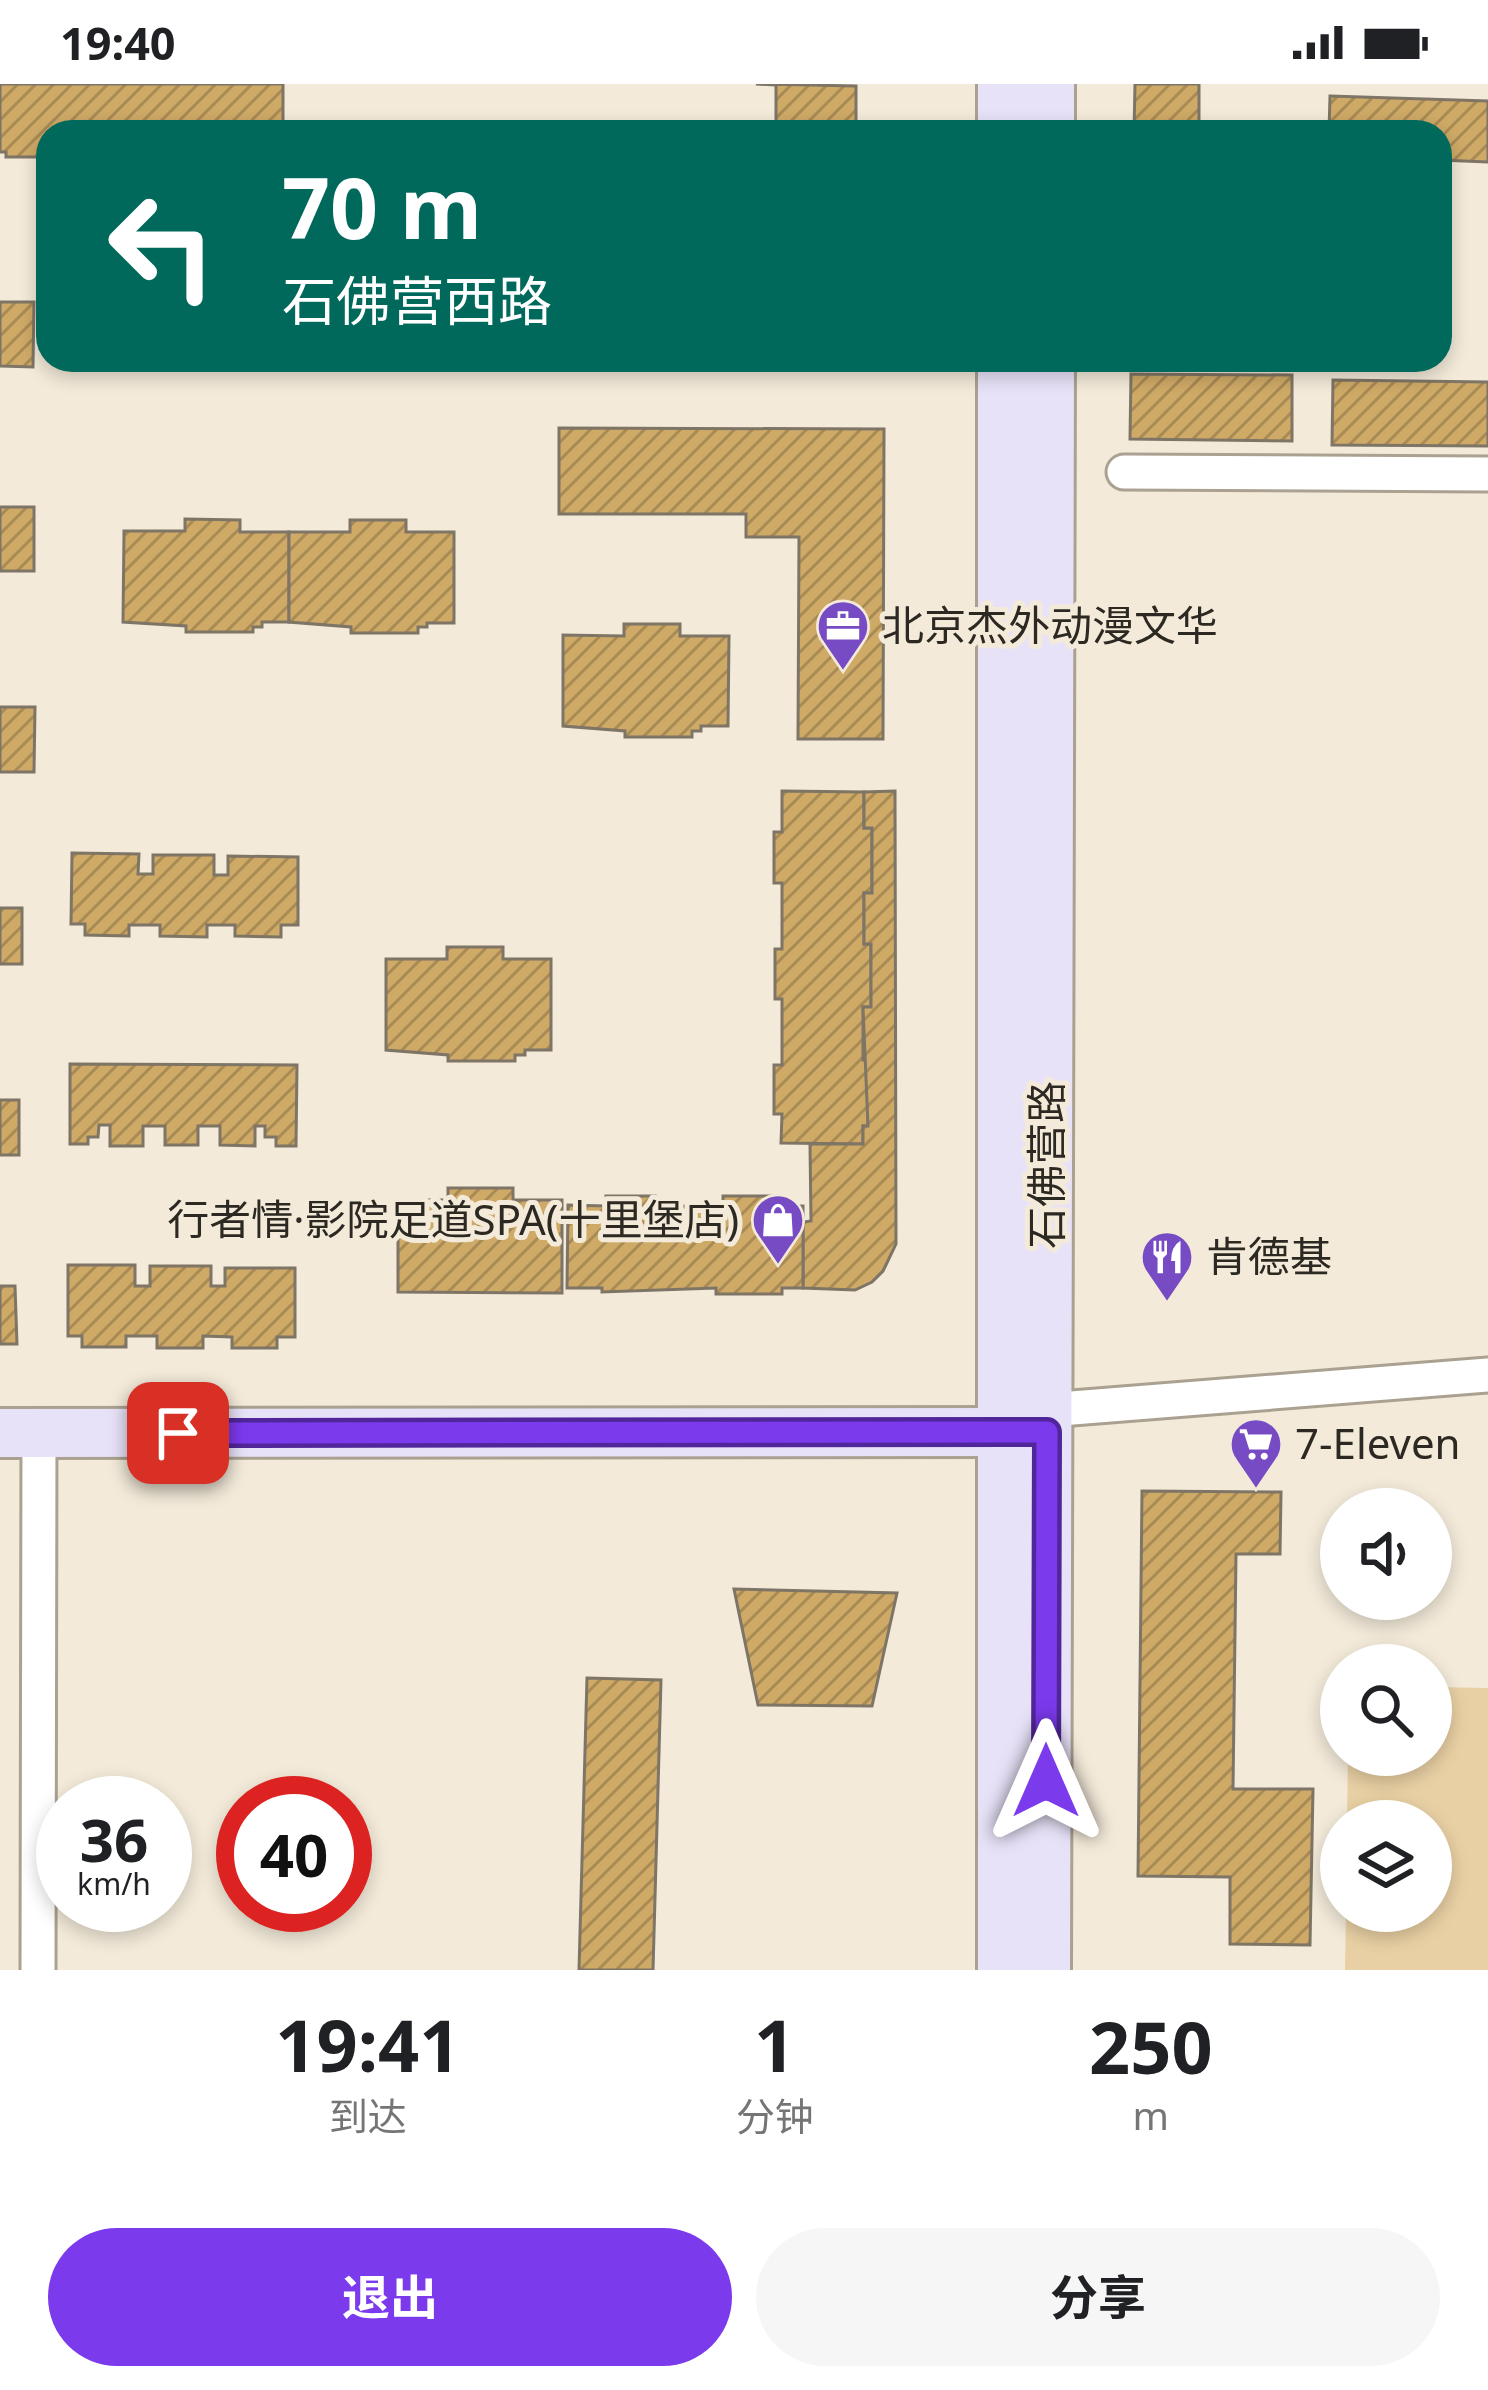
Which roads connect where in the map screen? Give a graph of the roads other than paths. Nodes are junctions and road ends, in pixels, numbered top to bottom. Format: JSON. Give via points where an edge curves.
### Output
{"nodes":[{"id":1,"x":1002,"y":84,"type":"edge"},
{"id":2,"x":1050,"y":84,"type":"edge"},
{"id":3,"x":1002,"y":120,"type":"edge"},
{"id":4,"x":1050,"y":120,"type":"edge"},
{"id":5,"x":1002,"y":372,"type":"edge"},
{"id":6,"x":1049,"y":372,"type":"edge"},
{"id":7,"x":1124,"y":472,"type":"dead end"},
{"id":8,"x":1488,"y":474,"type":"edge"},
{"id":9,"x":1488,"y":1375,"type":"edge"},
{"id":10,"x":1032,"y":1425,"type":"junction"},
{"id":11,"x":20,"y":1432,"type":"edge"},
{"id":12,"x":38,"y":1970,"type":"edge"},
{"id":13,"x":1002,"y":1970,"type":"edge"},
{"id":14,"x":1046,"y":1970,"type":"edge"}],
"edges":[{"from":1,"to":3,"type":"street"},
{"from":2,"to":4,"type":"street"},
{"from":5,"to":10,"type":"street","name":"石佛营路"},
{"from":6,"to":10,"type":"street","name":"石佛营路"},
{"from":7,"to":8,"type":"street"},
{"from":9,"to":10,"type":"street"},
{"from":10,"to":11,"type":"street"},
{"from":10,"to":13,"type":"street","name":"石佛营路"},
{"from":10,"to":14,"type":"street","name":"石佛营路"},
{"from":11,"to":12,"type":"street"}]}
